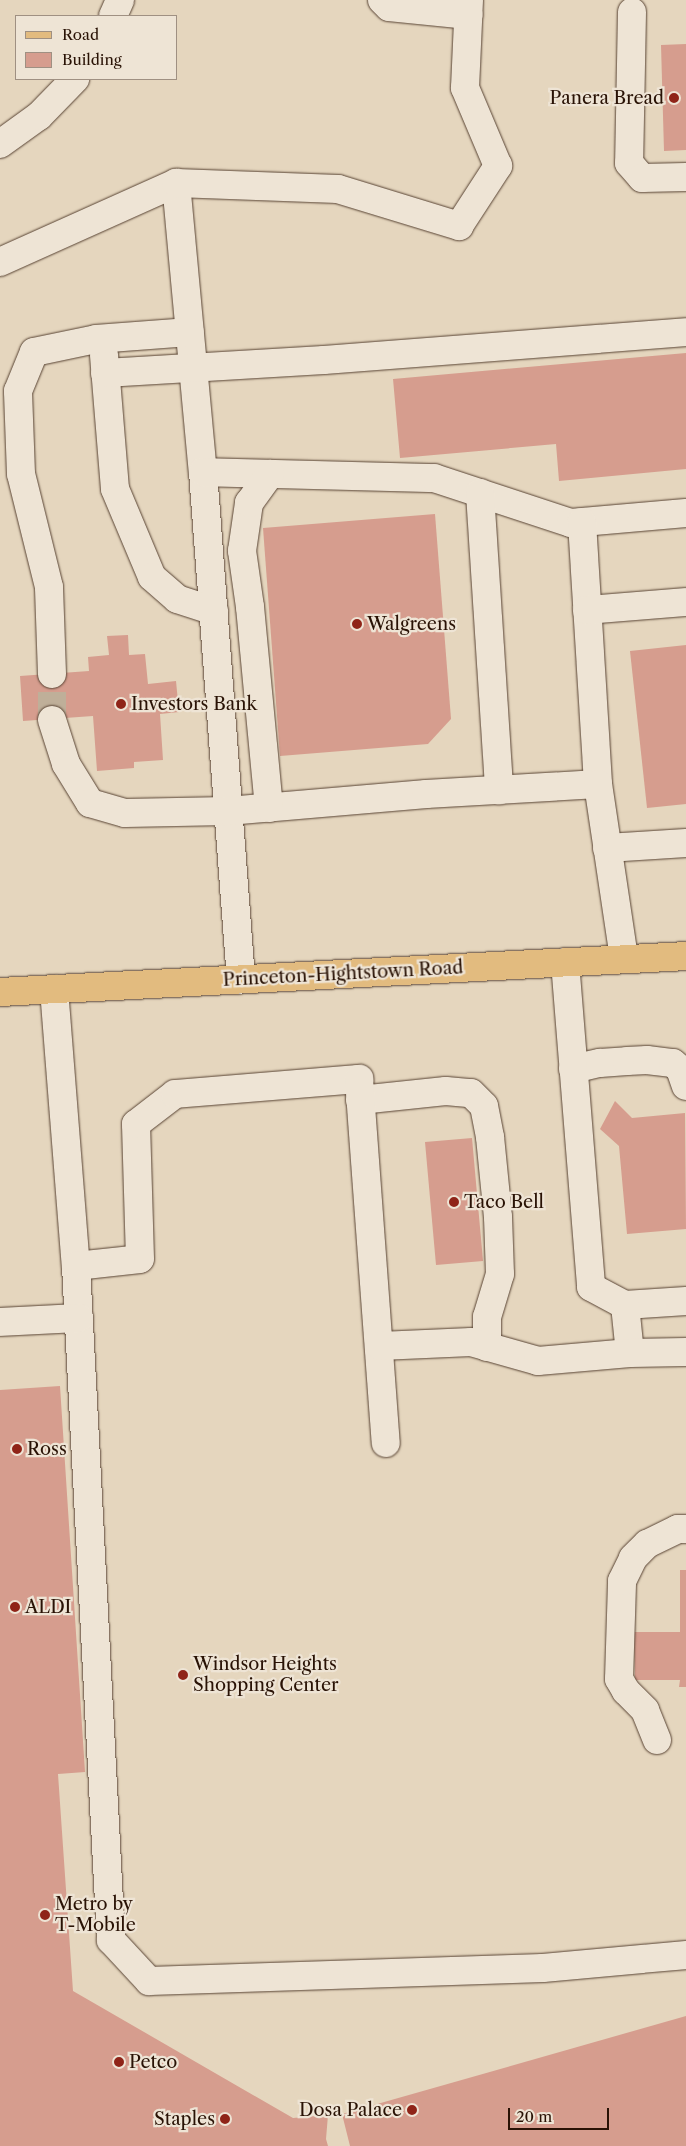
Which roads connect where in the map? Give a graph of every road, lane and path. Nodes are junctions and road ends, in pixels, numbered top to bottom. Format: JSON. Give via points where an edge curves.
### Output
{"nodes":[{"id":1,"x":120,"y":0,"type":"edge"},
{"id":2,"x":382,"y":0,"type":"edge"},
{"id":3,"x":469,"y":7,"type":"edge"},
{"id":4,"x":632,"y":12,"type":"dead end"},
{"id":5,"x":113,"y":15,"type":"edge"},
{"id":6,"x":74,"y":80,"type":"edge"},
{"id":7,"x":0,"y":144,"type":"edge"},
{"id":8,"x":686,"y":177,"type":"edge"},
{"id":9,"x":176,"y":183,"type":"junction"},
{"id":10,"x":0,"y":262,"type":"edge"},
{"id":11,"x":190,"y":332,"type":"junction"},
{"id":12,"x":686,"y":332,"type":"edge"},
{"id":13,"x":103,"y":338,"type":"junction"},
{"id":14,"x":194,"y":369,"type":"junction"},
{"id":15,"x":105,"y":373,"type":"junction"},
{"id":16,"x":203,"y":472,"type":"junction"},
{"id":17,"x":270,"y":474,"type":"junction"},
{"id":18,"x":480,"y":494,"type":"junction"},
{"id":19,"x":686,"y":513,"type":"edge"},
{"id":20,"x":582,"y":522,"type":"junction"},
{"id":21,"x":686,"y":602,"type":"edge"},
{"id":22,"x":588,"y":610,"type":"junction"},
{"id":23,"x":214,"y":611,"type":"junction"},
{"id":24,"x":52,"y":674,"type":"tunnel mouth"},
{"id":25,"x":52,"y":720,"type":"tunnel mouth"},
{"id":26,"x":598,"y":784,"type":"junction"},
{"id":27,"x":500,"y":790,"type":"junction"},
{"id":28,"x":269,"y":808,"type":"junction"},
{"id":29,"x":228,"y":811,"type":"junction"},
{"id":30,"x":686,"y":842,"type":"edge"},
{"id":31,"x":607,"y":848,"type":"junction"},
{"id":32,"x":686,"y":956,"type":"edge"},
{"id":33,"x":624,"y":959,"type":"junction"},
{"id":34,"x":564,"y":962,"type":"junction"},
{"id":35,"x":241,"y":980,"type":"junction"},
{"id":36,"x":54,"y":989,"type":"junction"},
{"id":37,"x":0,"y":992,"type":"edge"},
{"id":38,"x":574,"y":1069,"type":"junction"},
{"id":39,"x":686,"y":1086,"type":"edge"},
{"id":40,"x":360,"y":1100,"type":"junction"},
{"id":41,"x":76,"y":1266,"type":"junction"},
{"id":42,"x":686,"y":1300,"type":"edge"},
{"id":43,"x":625,"y":1304,"type":"junction"},
{"id":44,"x":79,"y":1318,"type":"junction"},
{"id":45,"x":0,"y":1322,"type":"edge"},
{"id":46,"x":380,"y":1346,"type":"junction"},
{"id":47,"x":487,"y":1347,"type":"junction"},
{"id":48,"x":686,"y":1352,"type":"edge"},
{"id":49,"x":630,"y":1353,"type":"junction"},
{"id":50,"x":386,"y":1443,"type":"dead end"},
{"id":51,"x":686,"y":1529,"type":"edge"},
{"id":52,"x":657,"y":1740,"type":"dead end"},
{"id":53,"x":686,"y":1956,"type":"edge"}],
"edges":[{"from":1,"to":5,"type":"lane"},
{"from":2,"to":3,"type":"lane","via":[[389,7]]},
{"from":3,"to":9,"type":"lane","via":[[465,88],[498,166],[459,226],[338,189]]},
{"from":4,"to":8,"type":"lane","via":[[629,163],[642,178]]},
{"from":6,"to":7,"type":"lane","via":[[39,116]]},
{"from":9,"to":10,"type":"lane"},
{"from":9,"to":11,"type":"lane"},
{"from":11,"to":13,"type":"lane"},
{"from":11,"to":14,"type":"lane"},
{"from":12,"to":14,"type":"lane"},
{"from":13,"to":15,"type":"lane"},
{"from":13,"to":24,"type":"lane","via":[[34,352],[18,391],[21,474],[48,587]]},
{"from":14,"to":15,"type":"lane"},
{"from":14,"to":16,"type":"lane"},
{"from":15,"to":23,"type":"lane","via":[[115,489],[152,577],[177,599]]},
{"from":16,"to":17,"type":"lane"},
{"from":16,"to":23,"type":"lane"},
{"from":17,"to":18,"type":"lane","via":[[434,478]]},
{"from":17,"to":28,"type":"lane","via":[[249,503],[242,551]]},
{"from":18,"to":20,"type":"lane","via":[[571,523]]},
{"from":18,"to":27,"type":"lane"},
{"from":19,"to":20,"type":"lane"},
{"from":20,"to":22,"type":"lane"},
{"from":21,"to":22,"type":"lane"},
{"from":22,"to":26,"type":"lane"},
{"from":23,"to":29,"type":"lane"},
{"from":25,"to":29,"type":"lane","via":[[66,764],[90,803],[125,813]]},
{"from":26,"to":27,"type":"lane"},
{"from":26,"to":31,"type":"lane"},
{"from":27,"to":28,"type":"lane"},
{"from":28,"to":29,"type":"lane"},
{"from":29,"to":35,"type":"lane"},
{"from":30,"to":31,"type":"lane"},
{"from":31,"to":33,"type":"lane"},
{"from":32,"to":33,"type":"main road","name":"Princeton-Hightstown Road"},
{"from":33,"to":34,"type":"main road","name":"Princeton-Hightstown Road"},
{"from":34,"to":35,"type":"main road","name":"Princeton-Hightstown Road"},
{"from":34,"to":38,"type":"lane"},
{"from":35,"to":36,"type":"main road","name":"Princeton-Hightstown Road"},
{"from":36,"to":37,"type":"main road","name":"Princeton-Hightstown Road"},
{"from":36,"to":41,"type":"lane"},
{"from":38,"to":39,"type":"lane","via":[[618,1061],[673,1063],[680,1069]]},
{"from":38,"to":43,"type":"lane","via":[[591,1287]]},
{"from":40,"to":41,"type":"lane","via":[[359,1079],[175,1094],[136,1124],[140,1259]]},
{"from":40,"to":46,"type":"lane"},
{"from":40,"to":47,"type":"lane","via":[[446,1091],[471,1093],[484,1106],[498,1217],[500,1274],[487,1317]]},
{"from":41,"to":44,"type":"lane"},
{"from":42,"to":43,"type":"lane"},
{"from":43,"to":49,"type":"lane"},
{"from":44,"to":45,"type":"lane"},
{"from":44,"to":53,"type":"lane","via":[[111,1940],[149,1981],[543,1968]]},
{"from":46,"to":47,"type":"lane","via":[[472,1342]]},
{"from":46,"to":50,"type":"lane"},
{"from":47,"to":49,"type":"lane","via":[[538,1361]]},
{"from":48,"to":49,"type":"lane"},
{"from":51,"to":52,"type":"lane","via":[[678,1529],[647,1544],[633,1558],[622,1581],[619,1679],[645,1710]]}]}
